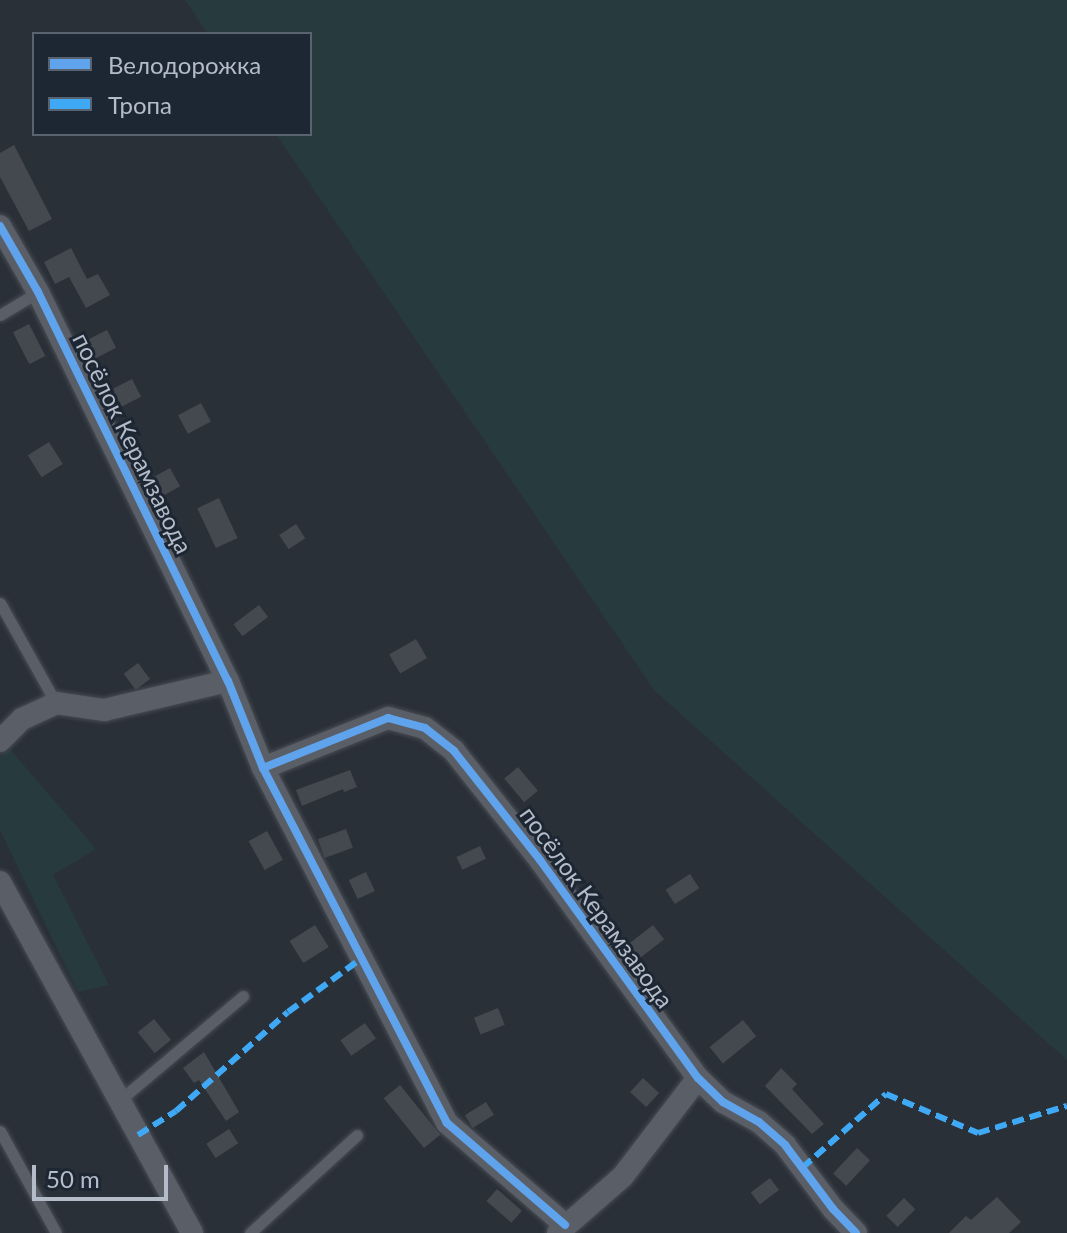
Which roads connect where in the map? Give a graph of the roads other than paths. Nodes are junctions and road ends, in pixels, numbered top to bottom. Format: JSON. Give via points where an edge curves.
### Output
{"nodes":[{"id":1,"x":0,"y":226,"type":"edge"},
{"id":2,"x":38,"y":292,"type":"junction"},
{"id":3,"x":0,"y":315,"type":"edge"},
{"id":4,"x":0,"y":603,"type":"edge"},
{"id":5,"x":228,"y":681,"type":"junction"},
{"id":6,"x":56,"y":703,"type":"junction"},
{"id":7,"x":0,"y":741,"type":"edge"},
{"id":8,"x":263,"y":768,"type":"junction"},
{"id":9,"x":0,"y":882,"type":"edge"},
{"id":10,"x":243,"y":996,"type":"dead end"},
{"id":11,"x":698,"y":1078,"type":"junction"},
{"id":12,"x":120,"y":1100,"type":"junction"},
{"id":13,"x":0,"y":1131,"type":"edge"},
{"id":14,"x":357,"y":1135,"type":"dead end"},
{"id":15,"x":561,"y":1229,"type":"edge"},
{"id":16,"x":56,"y":1233,"type":"edge"},
{"id":17,"x":192,"y":1233,"type":"edge"},
{"id":18,"x":250,"y":1233,"type":"edge"},
{"id":19,"x":856,"y":1233,"type":"edge"}],
"edges":[{"from":1,"to":2,"type":"street","name":"посёлок Керамзавода"},
{"from":2,"to":3,"type":"lane"},
{"from":2,"to":5,"type":"street","name":"посёлок Керамзавода"},
{"from":4,"to":6,"type":"lane"},
{"from":5,"to":6,"type":"street","via":[[104,710]]},
{"from":5,"to":8,"type":"street","name":"посёлок Керамзавода"},
{"from":6,"to":7,"type":"street","via":[[22,719]]},
{"from":8,"to":11,"type":"street","name":"посёлок Керамзавода","via":[[388,718],[425,728],[454,751],[540,860]]},
{"from":8,"to":15,"type":"street","name":"посёлок Керамзавода","via":[[447,1123]]},
{"from":9,"to":12,"type":"street"},
{"from":10,"to":12,"type":"lane"},
{"from":11,"to":15,"type":"street","via":[[623,1176]]},
{"from":11,"to":19,"type":"street","name":"посёлок Керамзавода","via":[[785,1145]]},
{"from":12,"to":17,"type":"street"},
{"from":13,"to":16,"type":"lane"},
{"from":14,"to":18,"type":"lane"}]}
